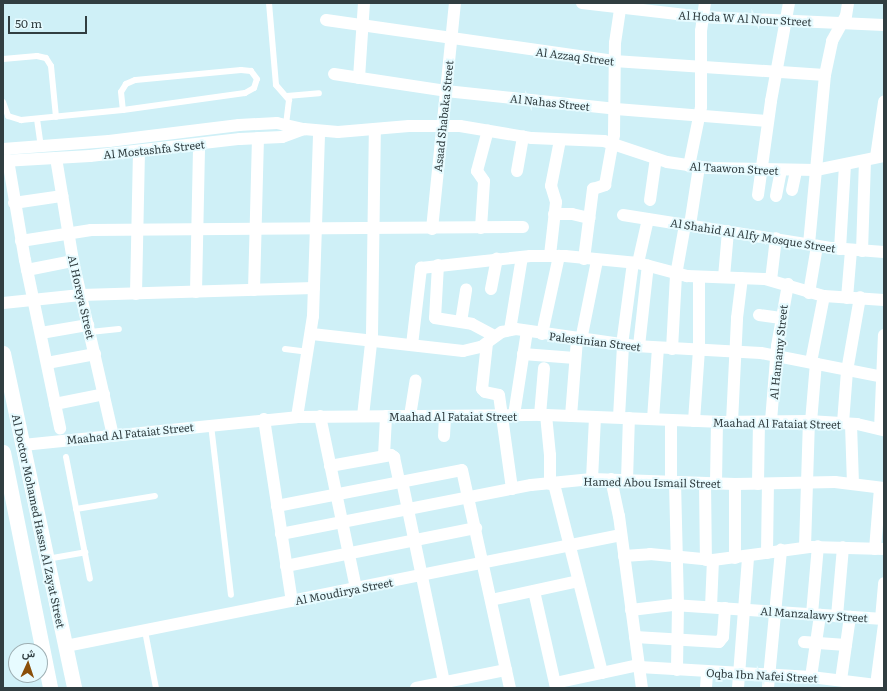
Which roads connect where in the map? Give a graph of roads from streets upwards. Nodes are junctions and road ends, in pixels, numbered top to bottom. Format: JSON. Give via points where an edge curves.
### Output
{"nodes":[{"id":1,"x":364,"y":3,"type":"edge"},
{"id":2,"x":455,"y":3,"type":"edge"},
{"id":3,"x":582,"y":3,"type":"edge"},
{"id":4,"x":705,"y":3,"type":"edge"},
{"id":5,"x":789,"y":3,"type":"edge"},
{"id":6,"x":848,"y":3,"type":"edge"},
{"id":7,"x":621,"y":6,"type":"edge"},
{"id":8,"x":703,"y":17,"type":"junction"},
{"id":9,"x":326,"y":20,"type":"dead end"},
{"id":10,"x":786,"y":21,"type":"junction"},
{"id":11,"x":842,"y":23,"type":"junction"},
{"id":12,"x":884,"y":25,"type":"edge"},
{"id":13,"x":362,"y":26,"type":"junction"},
{"id":14,"x":451,"y":40,"type":"junction"},
{"id":15,"x":614,"y":61,"type":"junction"},
{"id":16,"x":702,"y":68,"type":"junction"},
{"id":17,"x":776,"y":72,"type":"junction"},
{"id":18,"x":334,"y":74,"type":"dead end"},
{"id":19,"x":825,"y":75,"type":"junction"},
{"id":20,"x":358,"y":78,"type":"junction"},
{"id":21,"x":446,"y":90,"type":"junction"},
{"id":22,"x":884,"y":102,"type":"edge"},
{"id":23,"x":616,"y":109,"type":"junction"},
{"id":24,"x":700,"y":116,"type":"junction"},
{"id":25,"x":768,"y":121,"type":"junction"},
{"id":26,"x":442,"y":125,"type":"junction"},
{"id":27,"x":304,"y":129,"type":"junction"},
{"id":28,"x":376,"y":130,"type":"junction"},
{"id":29,"x":488,"y":130,"type":"junction"},
{"id":30,"x":319,"y":131,"type":"junction"},
{"id":31,"x":523,"y":137,"type":"junction"},
{"id":32,"x":258,"y":138,"type":"junction"},
{"id":33,"x":560,"y":140,"type":"junction"},
{"id":34,"x":612,"y":143,"type":"junction"},
{"id":35,"x":199,"y":144,"type":"junction"},
{"id":36,"x":3,"y":149,"type":"edge"},
{"id":37,"x":139,"y":151,"type":"junction"},
{"id":38,"x":42,"y":153,"type":"junction"},
{"id":39,"x":56,"y":158,"type":"junction"},
{"id":40,"x":656,"y":158,"type":"junction"},
{"id":41,"x":875,"y":158,"type":"edge"},
{"id":42,"x":6,"y":161,"type":"edge"},
{"id":43,"x":845,"y":166,"type":"junction"},
{"id":44,"x":694,"y":167,"type":"junction"},
{"id":45,"x":762,"y":168,"type":"junction"},
{"id":46,"x":781,"y":170,"type":"junction"},
{"id":47,"x":796,"y":170,"type":"junction"},
{"id":48,"x":816,"y":170,"type":"junction"},
{"id":49,"x":518,"y":171,"type":"dead end"},
{"id":50,"x":792,"y":190,"type":"dead end"},
{"id":51,"x":758,"y":195,"type":"dead end"},
{"id":52,"x":62,"y":196,"type":"junction"},
{"id":53,"x":776,"y":196,"type":"dead end"},
{"id":54,"x":650,"y":200,"type":"dead end"},
{"id":55,"x":14,"y":203,"type":"junction"},
{"id":56,"x":554,"y":214,"type":"junction"},
{"id":57,"x":623,"y":215,"type":"dead end"},
{"id":58,"x":590,"y":218,"type":"junction"},
{"id":59,"x":648,"y":219,"type":"junction"},
{"id":60,"x":688,"y":225,"type":"junction"},
{"id":61,"x":522,"y":227,"type":"dead end"},
{"id":62,"x":481,"y":228,"type":"junction"},
{"id":63,"x":374,"y":229,"type":"junction"},
{"id":64,"x":432,"y":229,"type":"junction"},
{"id":65,"x":137,"y":230,"type":"junction"},
{"id":66,"x":197,"y":230,"type":"junction"},
{"id":67,"x":256,"y":230,"type":"junction"},
{"id":68,"x":316,"y":230,"type":"junction"},
{"id":69,"x":728,"y":231,"type":"junction"},
{"id":70,"x":68,"y":233,"type":"junction"},
{"id":71,"x":776,"y":238,"type":"junction"},
{"id":72,"x":21,"y":241,"type":"junction"},
{"id":73,"x":813,"y":245,"type":"junction"},
{"id":74,"x":851,"y":250,"type":"junction"},
{"id":75,"x":884,"y":252,"type":"edge"},
{"id":76,"x":554,"y":256,"type":"junction"},
{"id":77,"x":522,"y":257,"type":"junction"},
{"id":78,"x":497,"y":259,"type":"junction"},
{"id":79,"x":584,"y":259,"type":"junction"},
{"id":80,"x":73,"y":261,"type":"junction"},
{"id":81,"x":597,"y":261,"type":"junction"},
{"id":82,"x":640,"y":264,"type":"junction"},
{"id":83,"x":438,"y":265,"type":"junction"},
{"id":84,"x":27,"y":270,"type":"junction"},
{"id":85,"x":676,"y":275,"type":"junction"},
{"id":86,"x":699,"y":277,"type":"junction"},
{"id":87,"x":724,"y":277,"type":"junction"},
{"id":88,"x":742,"y":278,"type":"junction"},
{"id":89,"x":771,"y":280,"type":"junction"},
{"id":90,"x":788,"y":284,"type":"junction"},
{"id":91,"x":314,"y":288,"type":"junction"},
{"id":92,"x":466,"y":289,"type":"dead end"},
{"id":93,"x":492,"y":289,"type":"dead end"},
{"id":94,"x":254,"y":290,"type":"junction"},
{"id":95,"x":196,"y":292,"type":"junction"},
{"id":96,"x":809,"y":292,"type":"junction"},
{"id":97,"x":136,"y":294,"type":"junction"},
{"id":98,"x":81,"y":295,"type":"junction"},
{"id":99,"x":824,"y":296,"type":"junction"},
{"id":100,"x":860,"y":297,"type":"junction"},
{"id":101,"x":847,"y":298,"type":"junction"},
{"id":102,"x":33,"y":299,"type":"junction"},
{"id":103,"x":884,"y":300,"type":"edge"},
{"id":104,"x":3,"y":303,"type":"edge"},
{"id":105,"x":759,"y":315,"type":"dead end"},
{"id":106,"x":781,"y":318,"type":"junction"},
{"id":107,"x":461,"y":322,"type":"junction"},
{"id":108,"x":89,"y":328,"type":"junction"},
{"id":109,"x":510,"y":330,"type":"junction"},
{"id":110,"x":527,"y":332,"type":"junction"},
{"id":111,"x":41,"y":333,"type":"junction"},
{"id":112,"x":312,"y":334,"type":"junction"},
{"id":113,"x":542,"y":334,"type":"junction"},
{"id":114,"x":884,"y":335,"type":"edge"},
{"id":115,"x":491,"y":339,"type":"junction"},
{"id":116,"x":579,"y":340,"type":"junction"},
{"id":117,"x":371,"y":341,"type":"junction"},
{"id":118,"x":412,"y":345,"type":"junction"},
{"id":119,"x":623,"y":345,"type":"junction"},
{"id":120,"x":639,"y":346,"type":"junction"},
{"id":121,"x":658,"y":348,"type":"junction"},
{"id":122,"x":672,"y":349,"type":"junction"},
{"id":123,"x":699,"y":350,"type":"junction"},
{"id":124,"x":736,"y":351,"type":"junction"},
{"id":125,"x":3,"y":353,"type":"edge"},
{"id":126,"x":95,"y":354,"type":"junction"},
{"id":127,"x":523,"y":354,"type":"junction"},
{"id":128,"x":776,"y":355,"type":"junction"},
{"id":129,"x":575,"y":358,"type":"junction"},
{"id":130,"x":814,"y":362,"type":"junction"},
{"id":131,"x":47,"y":363,"type":"junction"},
{"id":132,"x":544,"y":368,"type":"dead end"},
{"id":133,"x":847,"y":371,"type":"junction"},
{"id":134,"x":883,"y":377,"type":"edge"},
{"id":135,"x":416,"y":380,"type":"dead end"},
{"id":136,"x":104,"y":394,"type":"junction"},
{"id":137,"x":55,"y":404,"type":"junction"},
{"id":138,"x":508,"y":415,"type":"junction"},
{"id":139,"x":543,"y":415,"type":"junction"},
{"id":140,"x":297,"y":416,"type":"junction"},
{"id":141,"x":320,"y":416,"type":"junction"},
{"id":142,"x":363,"y":416,"type":"junction"},
{"id":143,"x":386,"y":416,"type":"junction"},
{"id":144,"x":410,"y":416,"type":"junction"},
{"id":145,"x":445,"y":416,"type":"junction"},
{"id":146,"x":571,"y":416,"type":"junction"},
{"id":147,"x":595,"y":417,"type":"junction"},
{"id":148,"x":624,"y":418,"type":"junction"},
{"id":149,"x":264,"y":419,"type":"junction"},
{"id":150,"x":653,"y":419,"type":"junction"},
{"id":151,"x":671,"y":420,"type":"junction"},
{"id":152,"x":694,"y":421,"type":"junction"},
{"id":153,"x":717,"y":422,"type":"junction"},
{"id":154,"x":732,"y":422,"type":"junction"},
{"id":155,"x":765,"y":422,"type":"junction"},
{"id":156,"x":810,"y":422,"type":"junction"},
{"id":157,"x":847,"y":424,"type":"junction"},
{"id":158,"x":60,"y":428,"type":"dead end"},
{"id":159,"x":882,"y":430,"type":"edge"},
{"id":160,"x":114,"y":435,"type":"junction"},
{"id":161,"x":444,"y":436,"type":"dead end"},
{"id":162,"x":23,"y":445,"type":"junction"},
{"id":163,"x":3,"y":452,"type":"edge"},
{"id":164,"x":384,"y":456,"type":"junction"},
{"id":165,"x":330,"y":466,"type":"junction"},
{"id":166,"x":592,"y":479,"type":"junction"},
{"id":167,"x":611,"y":479,"type":"junction"},
{"id":168,"x":627,"y":480,"type":"junction"},
{"id":169,"x":401,"y":481,"type":"junction"},
{"id":170,"x":673,"y":482,"type":"junction"},
{"id":171,"x":806,"y":482,"type":"junction"},
{"id":172,"x":710,"y":483,"type":"junction"},
{"id":173,"x":552,"y":484,"type":"junction"},
{"id":174,"x":735,"y":484,"type":"junction"},
{"id":175,"x":763,"y":484,"type":"junction"},
{"id":176,"x":853,"y":484,"type":"junction"},
{"id":177,"x":882,"y":488,"type":"edge"},
{"id":178,"x":512,"y":489,"type":"junction"},
{"id":179,"x":336,"y":494,"type":"junction"},
{"id":180,"x":469,"y":498,"type":"junction"},
{"id":181,"x":277,"y":506,"type":"junction"},
{"id":182,"x":408,"y":509,"type":"junction"},
{"id":183,"x":342,"y":522,"type":"junction"},
{"id":184,"x":476,"y":528,"type":"junction"},
{"id":185,"x":282,"y":534,"type":"junction"},
{"id":186,"x":621,"y":535,"type":"junction"},
{"id":187,"x":415,"y":541,"type":"junction"},
{"id":188,"x":569,"y":546,"type":"junction"},
{"id":189,"x":818,"y":546,"type":"junction"},
{"id":190,"x":805,"y":547,"type":"junction"},
{"id":191,"x":843,"y":547,"type":"junction"},
{"id":192,"x":880,"y":549,"type":"edge"},
{"id":193,"x":781,"y":550,"type":"junction"},
{"id":194,"x":767,"y":553,"type":"junction"},
{"id":195,"x":349,"y":554,"type":"junction"},
{"id":196,"x":624,"y":556,"type":"junction"},
{"id":197,"x":748,"y":557,"type":"junction"},
{"id":198,"x":677,"y":558,"type":"junction"},
{"id":199,"x":735,"y":558,"type":"junction"},
{"id":200,"x":710,"y":560,"type":"junction"},
{"id":201,"x":483,"y":563,"type":"junction"},
{"id":202,"x":286,"y":566,"type":"junction"},
{"id":203,"x":422,"y":575,"type":"junction"},
{"id":204,"x":578,"y":581,"type":"junction"},
{"id":205,"x":884,"y":583,"type":"edge"},
{"id":206,"x":356,"y":588,"type":"junction"},
{"id":207,"x":534,"y":591,"type":"junction"},
{"id":208,"x":491,"y":600,"type":"junction"},
{"id":209,"x":292,"y":601,"type":"junction"},
{"id":210,"x":678,"y":605,"type":"junction"},
{"id":211,"x":711,"y":607,"type":"junction"},
{"id":212,"x":725,"y":608,"type":"junction"},
{"id":213,"x":631,"y":610,"type":"junction"},
{"id":214,"x":744,"y":610,"type":"junction"},
{"id":215,"x":775,"y":612,"type":"junction"},
{"id":216,"x":816,"y":615,"type":"junction"},
{"id":217,"x":837,"y":616,"type":"junction"},
{"id":218,"x":850,"y":617,"type":"junction"},
{"id":219,"x":883,"y":621,"type":"edge"},
{"id":220,"x":635,"y":637,"type":"junction"},
{"id":221,"x":677,"y":639,"type":"junction"},
{"id":222,"x":810,"y":642,"type":"junction"},
{"id":223,"x":846,"y":645,"type":"junction"},
{"id":224,"x":66,"y":646,"type":"junction"},
{"id":225,"x":639,"y":666,"type":"junction"},
{"id":226,"x":506,"y":670,"type":"junction"},
{"id":227,"x":677,"y":670,"type":"junction"},
{"id":228,"x":707,"y":672,"type":"junction"},
{"id":229,"x":602,"y":673,"type":"junction"},
{"id":230,"x":739,"y":673,"type":"junction"},
{"id":231,"x":769,"y":675,"type":"junction"},
{"id":232,"x":841,"y":680,"type":"junction"},
{"id":233,"x":819,"y":681,"type":"edge"},
{"id":234,"x":440,"y":685,"type":"edge"},
{"id":235,"x":857,"y":685,"type":"edge"},
{"id":236,"x":880,"y":685,"type":"edge"},
{"id":237,"x":556,"y":686,"type":"edge"},
{"id":238,"x":50,"y":688,"type":"edge"},
{"id":239,"x":74,"y":688,"type":"edge"},
{"id":240,"x":416,"y":688,"type":"edge"},
{"id":241,"x":510,"y":688,"type":"edge"},
{"id":242,"x":642,"y":688,"type":"edge"},
{"id":243,"x":706,"y":688,"type":"edge"},
{"id":244,"x":738,"y":688,"type":"edge"},
{"id":245,"x":768,"y":688,"type":"edge"}],
"edges":[{"from":1,"to":13,"type":"street"},
{"from":2,"to":14,"type":"street","name":"Asaad Shabaka Street"},
{"from":3,"to":7,"type":"street","name":"Al Hoda W Al Nour Street"},
{"from":4,"to":8,"type":"street"},
{"from":5,"to":10,"type":"street"},
{"from":6,"to":11,"type":"street"},
{"from":7,"to":8,"type":"street","name":"Al Hoda W Al Nour Street"},
{"from":7,"to":15,"type":"street"},
{"from":8,"to":10,"type":"street","name":"Al Hoda W Al Nour Street"},
{"from":8,"to":16,"type":"street"},
{"from":9,"to":13,"type":"street","name":"Al Azzaq Street"},
{"from":10,"to":11,"type":"street","name":"Al Hoda W Al Nour Street"},
{"from":10,"to":17,"type":"street"},
{"from":11,"to":12,"type":"street","name":"Al Hoda W Al Nour Street"},
{"from":11,"to":19,"type":"street","via":[[832,41]]},
{"from":13,"to":14,"type":"street","name":"Al Azzaq Street"},
{"from":13,"to":20,"type":"street"},
{"from":14,"to":15,"type":"street","name":"Al Azzaq Street"},
{"from":14,"to":21,"type":"street","name":"Asaad Shabaka Street"},
{"from":15,"to":16,"type":"street","name":"Al Azzaq Street"},
{"from":15,"to":23,"type":"street"},
{"from":16,"to":17,"type":"street","name":"Al Azzaq Street"},
{"from":16,"to":24,"type":"street"},
{"from":17,"to":19,"type":"street","name":"Al Azzaq Street"},
{"from":17,"to":25,"type":"street"},
{"from":18,"to":20,"type":"street","name":"Al Nahas Street"},
{"from":19,"to":48,"type":"street"},
{"from":20,"to":21,"type":"street","name":"Al Nahas Street"},
{"from":21,"to":23,"type":"street","name":"Al Nahas Street"},
{"from":21,"to":26,"type":"street","name":"Asaad Shabaka Street"},
{"from":22,"to":41,"type":"street"},
{"from":23,"to":24,"type":"street","name":"Al Nahas Street"},
{"from":23,"to":34,"type":"street"},
{"from":24,"to":25,"type":"street","name":"Al Nahas Street"},
{"from":24,"to":44,"type":"street"},
{"from":25,"to":45,"type":"street"},
{"from":26,"to":28,"type":"street","name":"Al Mostashfa Street"},
{"from":26,"to":29,"type":"street","name":"Al Taawon Street"},
{"from":26,"to":64,"type":"street","name":"Asaad Shabaka Street"},
{"from":27,"to":30,"type":"street","name":"Al Mostashfa Street"},
{"from":27,"to":32,"type":"street","name":"Al Mostashfa Street","via":[[286,136]]},
{"from":27,"to":38,"type":"street","name":"Al Mostashfa Street","via":[[286,123],[239,125]]},
{"from":28,"to":30,"type":"street","name":"Al Mostashfa Street"},
{"from":28,"to":63,"type":"street"},
{"from":29,"to":31,"type":"street","name":"Al Taawon Street"},
{"from":29,"to":62,"type":"street","via":[[477,172],[484,181]]},
{"from":30,"to":68,"type":"street"},
{"from":31,"to":33,"type":"street","name":"Al Taawon Street"},
{"from":31,"to":49,"type":"street"},
{"from":32,"to":35,"type":"street","name":"Al Mostashfa Street"},
{"from":32,"to":67,"type":"street"},
{"from":33,"to":34,"type":"street","name":"Al Taawon Street"},
{"from":33,"to":56,"type":"street","via":[[551,186],[556,202]]},
{"from":34,"to":40,"type":"street","name":"Al Taawon Street"},
{"from":34,"to":58,"type":"street","via":[[605,185],[594,188]]},
{"from":35,"to":37,"type":"street","name":"Al Mostashfa Street"},
{"from":35,"to":66,"type":"street"},
{"from":36,"to":38,"type":"street","name":"Al Mostashfa Street"},
{"from":37,"to":39,"type":"street","name":"Al Mostashfa Street"},
{"from":37,"to":65,"type":"street"},
{"from":38,"to":39,"type":"street","name":"Al Mostashfa Street"},
{"from":38,"to":42,"type":"street","name":"Al Mostashfa Street"},
{"from":39,"to":52,"type":"street","name":"Al Horeya Street"},
{"from":40,"to":44,"type":"street","name":"Al Taawon Street"},
{"from":40,"to":54,"type":"street"},
{"from":41,"to":43,"type":"street","name":"Al Taawon Street"},
{"from":41,"to":74,"type":"street"},
{"from":42,"to":55,"type":"street"},
{"from":43,"to":48,"type":"street","name":"Al Taawon Street"},
{"from":43,"to":74,"type":"street"},
{"from":44,"to":45,"type":"street","name":"Al Taawon Street"},
{"from":44,"to":60,"type":"street"},
{"from":45,"to":46,"type":"street","name":"Al Taawon Street"},
{"from":45,"to":51,"type":"street"},
{"from":46,"to":47,"type":"street","name":"Al Taawon Street"},
{"from":46,"to":53,"type":"street"},
{"from":47,"to":48,"type":"street","name":"Al Taawon Street"},
{"from":47,"to":50,"type":"street"},
{"from":48,"to":73,"type":"street"},
{"from":52,"to":55,"type":"street"},
{"from":52,"to":70,"type":"street","name":"Al Horeya Street"},
{"from":55,"to":72,"type":"street"},
{"from":56,"to":58,"type":"street"},
{"from":56,"to":76,"type":"street"},
{"from":57,"to":59,"type":"street","name":"Al Shahid Al Alfy Mosque Street"},
{"from":58,"to":79,"type":"street"},
{"from":59,"to":60,"type":"street","name":"Al Shahid Al Alfy Mosque Street"},
{"from":59,"to":82,"type":"street"},
{"from":60,"to":69,"type":"street","name":"Al Shahid Al Alfy Mosque Street"},
{"from":60,"to":85,"type":"street"},
{"from":61,"to":62,"type":"street"},
{"from":62,"to":64,"type":"street"},
{"from":63,"to":64,"type":"street"},
{"from":63,"to":68,"type":"street"},
{"from":63,"to":117,"type":"street"},
{"from":65,"to":66,"type":"street"},
{"from":65,"to":70,"type":"street"},
{"from":65,"to":97,"type":"street"},
{"from":66,"to":67,"type":"street"},
{"from":66,"to":95,"type":"street"},
{"from":67,"to":68,"type":"street"},
{"from":67,"to":94,"type":"street"},
{"from":68,"to":91,"type":"street"},
{"from":69,"to":71,"type":"street","name":"Al Shahid Al Alfy Mosque Street"},
{"from":69,"to":87,"type":"street"},
{"from":70,"to":72,"type":"street"},
{"from":70,"to":80,"type":"street","name":"Al Horeya Street"},
{"from":71,"to":73,"type":"street","name":"Al Shahid Al Alfy Mosque Street"},
{"from":71,"to":89,"type":"street"},
{"from":72,"to":84,"type":"street"},
{"from":73,"to":74,"type":"street","name":"Al Shahid Al Alfy Mosque Street"},
{"from":73,"to":96,"type":"street"},
{"from":74,"to":75,"type":"street","name":"Al Shahid Al Alfy Mosque Street"},
{"from":74,"to":101,"type":"street"},
{"from":76,"to":77,"type":"street"},
{"from":76,"to":79,"type":"street"},
{"from":76,"to":113,"type":"street"},
{"from":77,"to":78,"type":"street"},
{"from":77,"to":109,"type":"street"},
{"from":78,"to":83,"type":"street"},
{"from":78,"to":93,"type":"street"},
{"from":79,"to":81,"type":"street"},
{"from":80,"to":84,"type":"street"},
{"from":80,"to":98,"type":"street","name":"Al Horeya Street"},
{"from":81,"to":82,"type":"street"},
{"from":81,"to":116,"type":"street"},
{"from":82,"to":85,"type":"street"},
{"from":82,"to":119,"type":"street"},
{"from":82,"to":120,"type":"street"},
{"from":83,"to":107,"type":"street","via":[[434,316],[437,319]]},
{"from":83,"to":118,"type":"street","via":[[423,267],[420,270]]},
{"from":84,"to":102,"type":"street"},
{"from":85,"to":86,"type":"street"},
{"from":85,"to":122,"type":"street"},
{"from":86,"to":87,"type":"street"},
{"from":86,"to":123,"type":"street"},
{"from":87,"to":88,"type":"street"},
{"from":88,"to":89,"type":"street"},
{"from":88,"to":124,"type":"street","via":[[736,318]]},
{"from":89,"to":90,"type":"street"},
{"from":90,"to":96,"type":"street"},
{"from":90,"to":106,"type":"street","name":"Al Hamamy Street"},
{"from":91,"to":94,"type":"street"},
{"from":91,"to":112,"type":"street"},
{"from":92,"to":107,"type":"street"},
{"from":94,"to":95,"type":"street"},
{"from":95,"to":97,"type":"street"},
{"from":96,"to":99,"type":"street"},
{"from":97,"to":98,"type":"street"},
{"from":98,"to":102,"type":"street"},
{"from":98,"to":108,"type":"street","name":"Al Horeya Street"},
{"from":99,"to":101,"type":"street"},
{"from":99,"to":130,"type":"street"},
{"from":100,"to":101,"type":"street"},
{"from":100,"to":103,"type":"street"},
{"from":100,"to":133,"type":"street"},
{"from":102,"to":104,"type":"street"},
{"from":102,"to":111,"type":"street"},
{"from":105,"to":106,"type":"street"},
{"from":106,"to":128,"type":"street","name":"Al Hamamy Street"},
{"from":107,"to":115,"type":"street","via":[[477,325]]},
{"from":108,"to":111,"type":"street"},
{"from":108,"to":126,"type":"street","name":"Al Horeya Street"},
{"from":109,"to":110,"type":"street","name":"Palestinian Street"},
{"from":109,"to":115,"type":"street","name":"Palestinian Street"},
{"from":110,"to":113,"type":"street","name":"Palestinian Street"},
{"from":110,"to":127,"type":"street"},
{"from":111,"to":131,"type":"street"},
{"from":112,"to":117,"type":"street","name":"Palestinian Street"},
{"from":112,"to":140,"type":"street"},
{"from":113,"to":116,"type":"street","name":"Palestinian Street"},
{"from":114,"to":134,"type":"street"},
{"from":115,"to":118,"type":"street","name":"Palestinian Street","via":[[474,350],[463,351]]},
{"from":115,"to":138,"type":"street","via":[[482,389],[484,392],[498,394]]},
{"from":116,"to":119,"type":"street","name":"Palestinian Street"},
{"from":116,"to":129,"type":"street"},
{"from":117,"to":118,"type":"street","name":"Palestinian Street"},
{"from":117,"to":142,"type":"street"},
{"from":119,"to":120,"type":"street","name":"Palestinian Street"},
{"from":119,"to":148,"type":"street"},
{"from":120,"to":121,"type":"street","name":"Palestinian Street"},
{"from":121,"to":122,"type":"street","name":"Palestinian Street"},
{"from":121,"to":150,"type":"street"},
{"from":122,"to":123,"type":"street","name":"Palestinian Street"},
{"from":123,"to":124,"type":"street","name":"Palestinian Street"},
{"from":123,"to":152,"type":"street"},
{"from":124,"to":128,"type":"street","name":"Palestinian Street"},
{"from":124,"to":154,"type":"street"},
{"from":125,"to":162,"type":"street","name":"Al Doctor Mohamed Hassn Al Zayat Street"},
{"from":126,"to":131,"type":"street"},
{"from":126,"to":136,"type":"street","name":"Al Horeya Street"},
{"from":127,"to":129,"type":"street"},
{"from":127,"to":138,"type":"street"},
{"from":128,"to":130,"type":"street","name":"Palestinian Street"},
{"from":128,"to":155,"type":"street","name":"Al Hamamy Street"},
{"from":129,"to":146,"type":"street"},
{"from":130,"to":133,"type":"street","name":"Palestinian Street"},
{"from":130,"to":156,"type":"street"},
{"from":131,"to":137,"type":"street"},
{"from":132,"to":139,"type":"street"},
{"from":133,"to":134,"type":"street","name":"Palestinian Street"},
{"from":133,"to":157,"type":"street"},
{"from":134,"to":159,"type":"street"},
{"from":135,"to":144,"type":"street"},
{"from":136,"to":137,"type":"street"},
{"from":136,"to":160,"type":"street","name":"Al Horeya Street"},
{"from":137,"to":158,"type":"street"},
{"from":138,"to":139,"type":"street","name":"Maahad Al Fataiat Street"},
{"from":138,"to":145,"type":"street","name":"Maahad Al Fataiat Street"},
{"from":138,"to":178,"type":"street"},
{"from":139,"to":146,"type":"street","name":"Maahad Al Fataiat Street"},
{"from":139,"to":173,"type":"street"},
{"from":140,"to":141,"type":"street","name":"Maahad Al Fataiat Street"},
{"from":140,"to":149,"type":"street","name":"Maahad Al Fataiat Street"},
{"from":141,"to":142,"type":"street","name":"Maahad Al Fataiat Street"},
{"from":141,"to":165,"type":"street"},
{"from":142,"to":143,"type":"street","name":"Maahad Al Fataiat Street"},
{"from":143,"to":144,"type":"street","name":"Maahad Al Fataiat Street"},
{"from":143,"to":164,"type":"street"},
{"from":144,"to":145,"type":"street","name":"Maahad Al Fataiat Street"},
{"from":145,"to":161,"type":"street"},
{"from":146,"to":147,"type":"street","name":"Maahad Al Fataiat Street"},
{"from":147,"to":148,"type":"street","name":"Maahad Al Fataiat Street"},
{"from":147,"to":166,"type":"street"},
{"from":148,"to":150,"type":"street","name":"Maahad Al Fataiat Street"},
{"from":148,"to":168,"type":"street"},
{"from":149,"to":160,"type":"street","name":"Maahad Al Fataiat Street"},
{"from":149,"to":181,"type":"street"},
{"from":150,"to":151,"type":"street","name":"Maahad Al Fataiat Street"},
{"from":151,"to":152,"type":"street","name":"Maahad Al Fataiat Street"},
{"from":151,"to":170,"type":"street"},
{"from":152,"to":153,"type":"street","name":"Maahad Al Fataiat Street"},
{"from":153,"to":154,"type":"street","name":"Maahad Al Fataiat Street"},
{"from":153,"to":172,"type":"street"},
{"from":154,"to":155,"type":"street","name":"Maahad Al Fataiat Street"},
{"from":155,"to":156,"type":"street","name":"Maahad Al Fataiat Street"},
{"from":155,"to":175,"type":"street","name":"Al Hamamy Street"},
{"from":156,"to":157,"type":"street","name":"Maahad Al Fataiat Street"},
{"from":156,"to":171,"type":"street"},
{"from":157,"to":159,"type":"street","name":"Maahad Al Fataiat Street"},
{"from":157,"to":176,"type":"street"},
{"from":160,"to":162,"type":"street","name":"Maahad Al Fataiat Street"},
{"from":162,"to":224,"type":"street","name":"Al Doctor Mohamed Hassn Al Zayat Street"},
{"from":163,"to":238,"type":"street","name":"Al Doctor Mohamed Hassn Al Zayat Street"},
{"from":164,"to":165,"type":"street"},
{"from":164,"to":169,"type":"street","via":[[390,454],[394,457]]},
{"from":165,"to":179,"type":"street"},
{"from":166,"to":167,"type":"street","name":"Hamed Abou Ismail Street"},
{"from":166,"to":173,"type":"street","name":"Hamed Abou Ismail Street"},
{"from":167,"to":168,"type":"street","name":"Hamed Abou Ismail Street"},
{"from":167,"to":186,"type":"street"},
{"from":168,"to":170,"type":"street","name":"Hamed Abou Ismail Street"},
{"from":169,"to":179,"type":"street"},
{"from":169,"to":180,"type":"street","via":[[460,470],[464,474]]},
{"from":169,"to":182,"type":"street"},
{"from":170,"to":172,"type":"street","name":"Hamed Abou Ismail Street"},
{"from":170,"to":198,"type":"street"},
{"from":171,"to":175,"type":"street","name":"Hamed Abou Ismail Street"},
{"from":171,"to":176,"type":"street","name":"Hamed Abou Ismail Street"},
{"from":171,"to":190,"type":"street"},
{"from":172,"to":174,"type":"street","name":"Hamed Abou Ismail Street"},
{"from":172,"to":200,"type":"street"},
{"from":173,"to":178,"type":"street","name":"Hamed Abou Ismail Street"},
{"from":173,"to":188,"type":"street"},
{"from":174,"to":175,"type":"street","name":"Hamed Abou Ismail Street"},
{"from":174,"to":199,"type":"street"},
{"from":175,"to":194,"type":"street","name":"Al Hamamy Street"},
{"from":176,"to":177,"type":"street","name":"Hamed Abou Ismail Street"},
{"from":177,"to":192,"type":"street"},
{"from":178,"to":180,"type":"street","name":"Hamed Abou Ismail Street"},
{"from":179,"to":181,"type":"street"},
{"from":179,"to":183,"type":"street"},
{"from":180,"to":182,"type":"street","name":"Hamed Abou Ismail Street"},
{"from":180,"to":184,"type":"street"},
{"from":181,"to":185,"type":"street"},
{"from":182,"to":183,"type":"street","name":"Hamed Abou Ismail Street"},
{"from":182,"to":187,"type":"street"},
{"from":183,"to":185,"type":"street","name":"Hamed Abou Ismail Street"},
{"from":183,"to":195,"type":"street"},
{"from":184,"to":187,"type":"street"},
{"from":184,"to":201,"type":"street"},
{"from":185,"to":202,"type":"street"},
{"from":186,"to":188,"type":"street","name":"Al Moudirya Street"},
{"from":186,"to":196,"type":"street"},
{"from":187,"to":195,"type":"street"},
{"from":187,"to":203,"type":"street"},
{"from":188,"to":201,"type":"street","name":"Al Moudirya Street"},
{"from":188,"to":204,"type":"street"},
{"from":189,"to":190,"type":"street"},
{"from":189,"to":191,"type":"street"},
{"from":189,"to":216,"type":"street"},
{"from":190,"to":193,"type":"street"},
{"from":191,"to":192,"type":"street"},
{"from":191,"to":217,"type":"street"},
{"from":193,"to":194,"type":"street"},
{"from":193,"to":215,"type":"street"},
{"from":194,"to":197,"type":"street"},
{"from":195,"to":202,"type":"street"},
{"from":195,"to":206,"type":"street"},
{"from":196,"to":198,"type":"street","via":[[646,554]]},
{"from":196,"to":213,"type":"street"},
{"from":197,"to":199,"type":"street"},
{"from":197,"to":214,"type":"street","name":"Al Manzalawy Street"},
{"from":198,"to":200,"type":"street"},
{"from":198,"to":210,"type":"street"},
{"from":199,"to":200,"type":"street"},
{"from":200,"to":211,"type":"street"},
{"from":201,"to":203,"type":"street","name":"Al Moudirya Street"},
{"from":201,"to":208,"type":"street"},
{"from":202,"to":209,"type":"street"},
{"from":203,"to":206,"type":"street","name":"Al Moudirya Street"},
{"from":203,"to":234,"type":"street"},
{"from":204,"to":207,"type":"street"},
{"from":204,"to":229,"type":"street"},
{"from":205,"to":219,"type":"street"},
{"from":206,"to":209,"type":"street","name":"Al Moudirya Street"},
{"from":207,"to":208,"type":"street"},
{"from":207,"to":237,"type":"street"},
{"from":208,"to":226,"type":"street"},
{"from":209,"to":224,"type":"street","name":"Al Moudirya Street"},
{"from":210,"to":211,"type":"street","name":"Al Manzalawy Street"},
{"from":210,"to":213,"type":"street","name":"Al Manzalawy Street"},
{"from":210,"to":221,"type":"street"},
{"from":211,"to":212,"type":"street","name":"Al Manzalawy Street"},
{"from":212,"to":214,"type":"street","name":"Al Manzalawy Street"},
{"from":212,"to":221,"type":"street","via":[[721,641]]},
{"from":213,"to":220,"type":"street"},
{"from":214,"to":215,"type":"street","name":"Al Manzalawy Street"},
{"from":214,"to":230,"type":"street","name":"Al Manzalawy Street"},
{"from":215,"to":216,"type":"street","name":"Al Manzalawy Street"},
{"from":215,"to":231,"type":"street"},
{"from":216,"to":217,"type":"street","name":"Al Manzalawy Street"},
{"from":216,"to":222,"type":"street"},
{"from":217,"to":218,"type":"street","name":"Al Manzalawy Street"},
{"from":218,"to":219,"type":"street","name":"Al Manzalawy Street"},
{"from":218,"to":223,"type":"street"},
{"from":219,"to":236,"type":"street"},
{"from":220,"to":221,"type":"street"},
{"from":220,"to":225,"type":"street"},
{"from":221,"to":227,"type":"street"},
{"from":222,"to":223,"type":"street"},
{"from":222,"to":233,"type":"street"},
{"from":223,"to":232,"type":"street"},
{"from":224,"to":239,"type":"street","name":"Al Doctor Mohamed Hassn Al Zayat Street"},
{"from":225,"to":227,"type":"street","name":"Oqba Ibn Nafei Street"},
{"from":225,"to":229,"type":"street","name":"Oqba Ibn Nafei Street"},
{"from":225,"to":242,"type":"street"},
{"from":226,"to":234,"type":"street"},
{"from":226,"to":241,"type":"street"},
{"from":227,"to":228,"type":"street","name":"Oqba Ibn Nafei Street"},
{"from":228,"to":230,"type":"street","name":"Oqba Ibn Nafei Street"},
{"from":228,"to":243,"type":"street"},
{"from":229,"to":237,"type":"street","name":"Oqba Ibn Nafei Street"},
{"from":230,"to":231,"type":"street","name":"Oqba Ibn Nafei Street"},
{"from":230,"to":244,"type":"street","name":"Al Manzalawy Street"},
{"from":231,"to":233,"type":"street","name":"Oqba Ibn Nafei Street"},
{"from":231,"to":245,"type":"street"},
{"from":232,"to":233,"type":"street","name":"Oqba Ibn Nafei Street"},
{"from":232,"to":235,"type":"street","name":"Oqba Ibn Nafei Street"},
{"from":234,"to":240,"type":"street"},
{"from":235,"to":236,"type":"street","name":"Oqba Ibn Nafei Street"}]}
